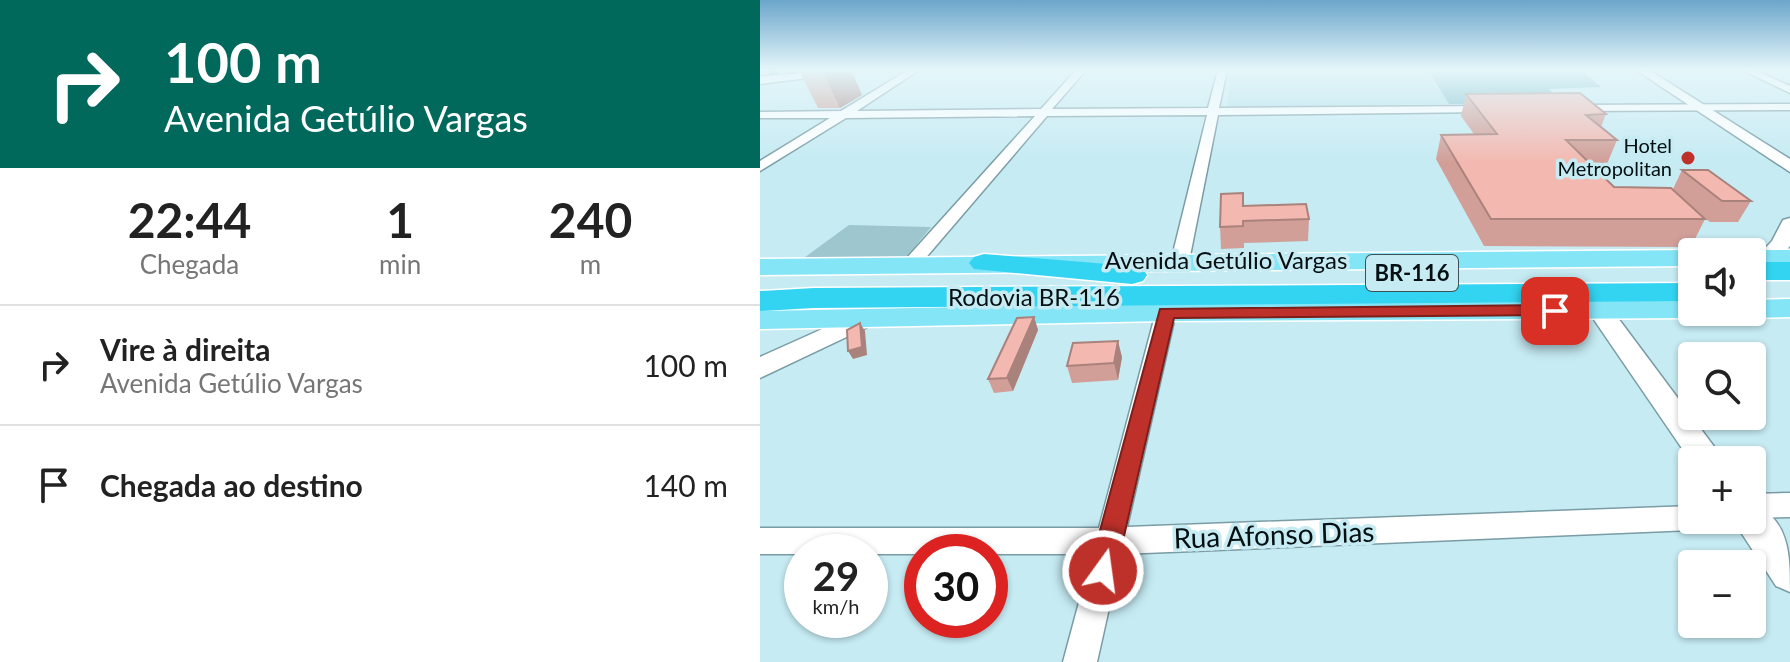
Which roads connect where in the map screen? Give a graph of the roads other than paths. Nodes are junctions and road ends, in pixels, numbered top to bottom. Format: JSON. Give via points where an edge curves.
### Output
{"nodes":[{"id":1,"x":867,"y":101,"type":"edge"},
{"id":2,"x":1054,"y":101,"type":"edge"},
{"id":3,"x":1217,"y":101,"type":"edge"},
{"id":4,"x":1691,"y":101,"type":"edge"},
{"id":5,"x":1699,"y":106,"type":"junction"},
{"id":6,"x":1790,"y":107,"type":"edge"},
{"id":7,"x":1494,"y":108,"type":"edge"},
{"id":8,"x":1554,"y":108,"type":"edge"},
{"id":9,"x":1215,"y":112,"type":"junction"},
{"id":10,"x":1044,"y":113,"type":"junction"},
{"id":11,"x":847,"y":114,"type":"junction"},
{"id":12,"x":760,"y":115,"type":"edge"},
{"id":13,"x":760,"y":167,"type":"edge"},
{"id":14,"x":1790,"y":167,"type":"edge"},
{"id":15,"x":1790,"y":224,"type":"edge"},
{"id":16,"x":1678,"y":258,"type":"edge"},
{"id":17,"x":1180,"y":261,"type":"junction"},
{"id":18,"x":984,"y":263,"type":"junction"},
{"id":19,"x":1770,"y":263,"type":"edge"},
{"id":20,"x":911,"y":264,"type":"junction"},
{"id":21,"x":760,"y":267,"type":"edge"},
{"id":22,"x":1678,"y":272,"type":"edge"},
{"id":23,"x":1132,"y":275,"type":"junction"},
{"id":24,"x":760,"y":281,"type":"edge"},
{"id":25,"x":1766,"y":292,"type":"edge"},
{"id":26,"x":1790,"y":292,"type":"edge"},
{"id":27,"x":1678,"y":293,"type":"edge"},
{"id":28,"x":760,"y":301,"type":"edge"},
{"id":29,"x":1595,"y":302,"type":"junction"},
{"id":30,"x":814,"y":308,"type":"junction"},
{"id":31,"x":1678,"y":308,"type":"edge"},
{"id":32,"x":1790,"y":308,"type":"edge"},
{"id":33,"x":1766,"y":309,"type":"edge"},
{"id":34,"x":1532,"y":311,"type":"joint"},
{"id":35,"x":1166,"y":312,"type":"junction"},
{"id":36,"x":1278,"y":312,"type":"junction"},
{"id":37,"x":867,"y":317,"type":"junction"},
{"id":38,"x":760,"y":320,"type":"edge"},
{"id":39,"x":760,"y":356,"type":"edge"},
{"id":40,"x":760,"y":368,"type":"edge"},
{"id":41,"x":1698,"y":446,"type":"edge"},
{"id":42,"x":1790,"y":505,"type":"edge"},
{"id":43,"x":1766,"y":506,"type":"edge"},
{"id":44,"x":1678,"y":519,"type":"edge"},
{"id":45,"x":1761,"y":534,"type":"edge"},
{"id":46,"x":760,"y":541,"type":"edge"},
{"id":47,"x":1110,"y":541,"type":"junction"},
{"id":48,"x":1790,"y":573,"type":"edge"},
{"id":49,"x":1080,"y":662,"type":"edge"}],
"edges":[{"from":1,"to":11,"type":"street"},
{"from":2,"to":10,"type":"street"},
{"from":3,"to":9,"type":"street"},
{"from":4,"to":5,"type":"main road"},
{"from":5,"to":6,"type":"street"},
{"from":5,"to":8,"type":"street"},
{"from":5,"to":14,"type":"main road"},
{"from":7,"to":9,"type":"street"},
{"from":9,"to":10,"type":"street"},
{"from":9,"to":17,"type":"street"},
{"from":10,"to":11,"type":"street"},
{"from":10,"to":20,"type":"street"},
{"from":11,"to":12,"type":"street"},
{"from":11,"to":13,"type":"street"},
{"from":15,"to":19,"type":"main road"},
{"from":16,"to":17,"type":"main road","name":"Avenida Getúlio Vargas"},
{"from":17,"to":18,"type":"main road","name":"Avenida Getúlio Vargas"},
{"from":18,"to":20,"type":"main road","name":"Avenida Getúlio Vargas"},
{"from":18,"to":23,"type":"highway","number":"BR-116"},
{"from":20,"to":21,"type":"main road","name":"Avenida Getúlio Vargas"},
{"from":22,"to":23,"type":"highway","name":"Rodovia BR-116","number":"BR-116"},
{"from":23,"to":24,"type":"highway","name":"Rodovia BR-116","number":"BR-116"},
{"from":25,"to":26,"type":"highway"},
{"from":27,"to":29,"type":"highway","name":"Rodovia BR-116","number":"BR-116"},
{"from":28,"to":30,"type":"highway","name":"Rodovia BR-116","number":"BR-116"},
{"from":29,"to":30,"type":"highway","name":"Rodovia BR-116","number":"BR-116"},
{"from":29,"to":31,"type":"main road"},
{"from":29,"to":34,"type":"highway","number":"BR-116"},
{"from":29,"to":41,"type":"main road"},
{"from":30,"to":36,"type":"highway","number":"BR-116","via":[[1241,303]]},
{"from":30,"to":37,"type":"main road"},
{"from":30,"to":38,"type":"main road"},
{"from":30,"to":39,"type":"main road","via":[[815,327]]},
{"from":32,"to":33,"type":"main road"},
{"from":34,"to":36,"type":"main road"},
{"from":35,"to":36,"type":"main road"},
{"from":35,"to":37,"type":"main road"},
{"from":35,"to":47,"type":"street"},
{"from":37,"to":40,"type":"main road"},
{"from":42,"to":43,"type":"street"},
{"from":44,"to":47,"type":"street","name":"Rua Afonso Dias"},
{"from":45,"to":48,"type":"main road"},
{"from":46,"to":47,"type":"street","name":"Rua Afonso Dias"},
{"from":47,"to":49,"type":"street"}]}
